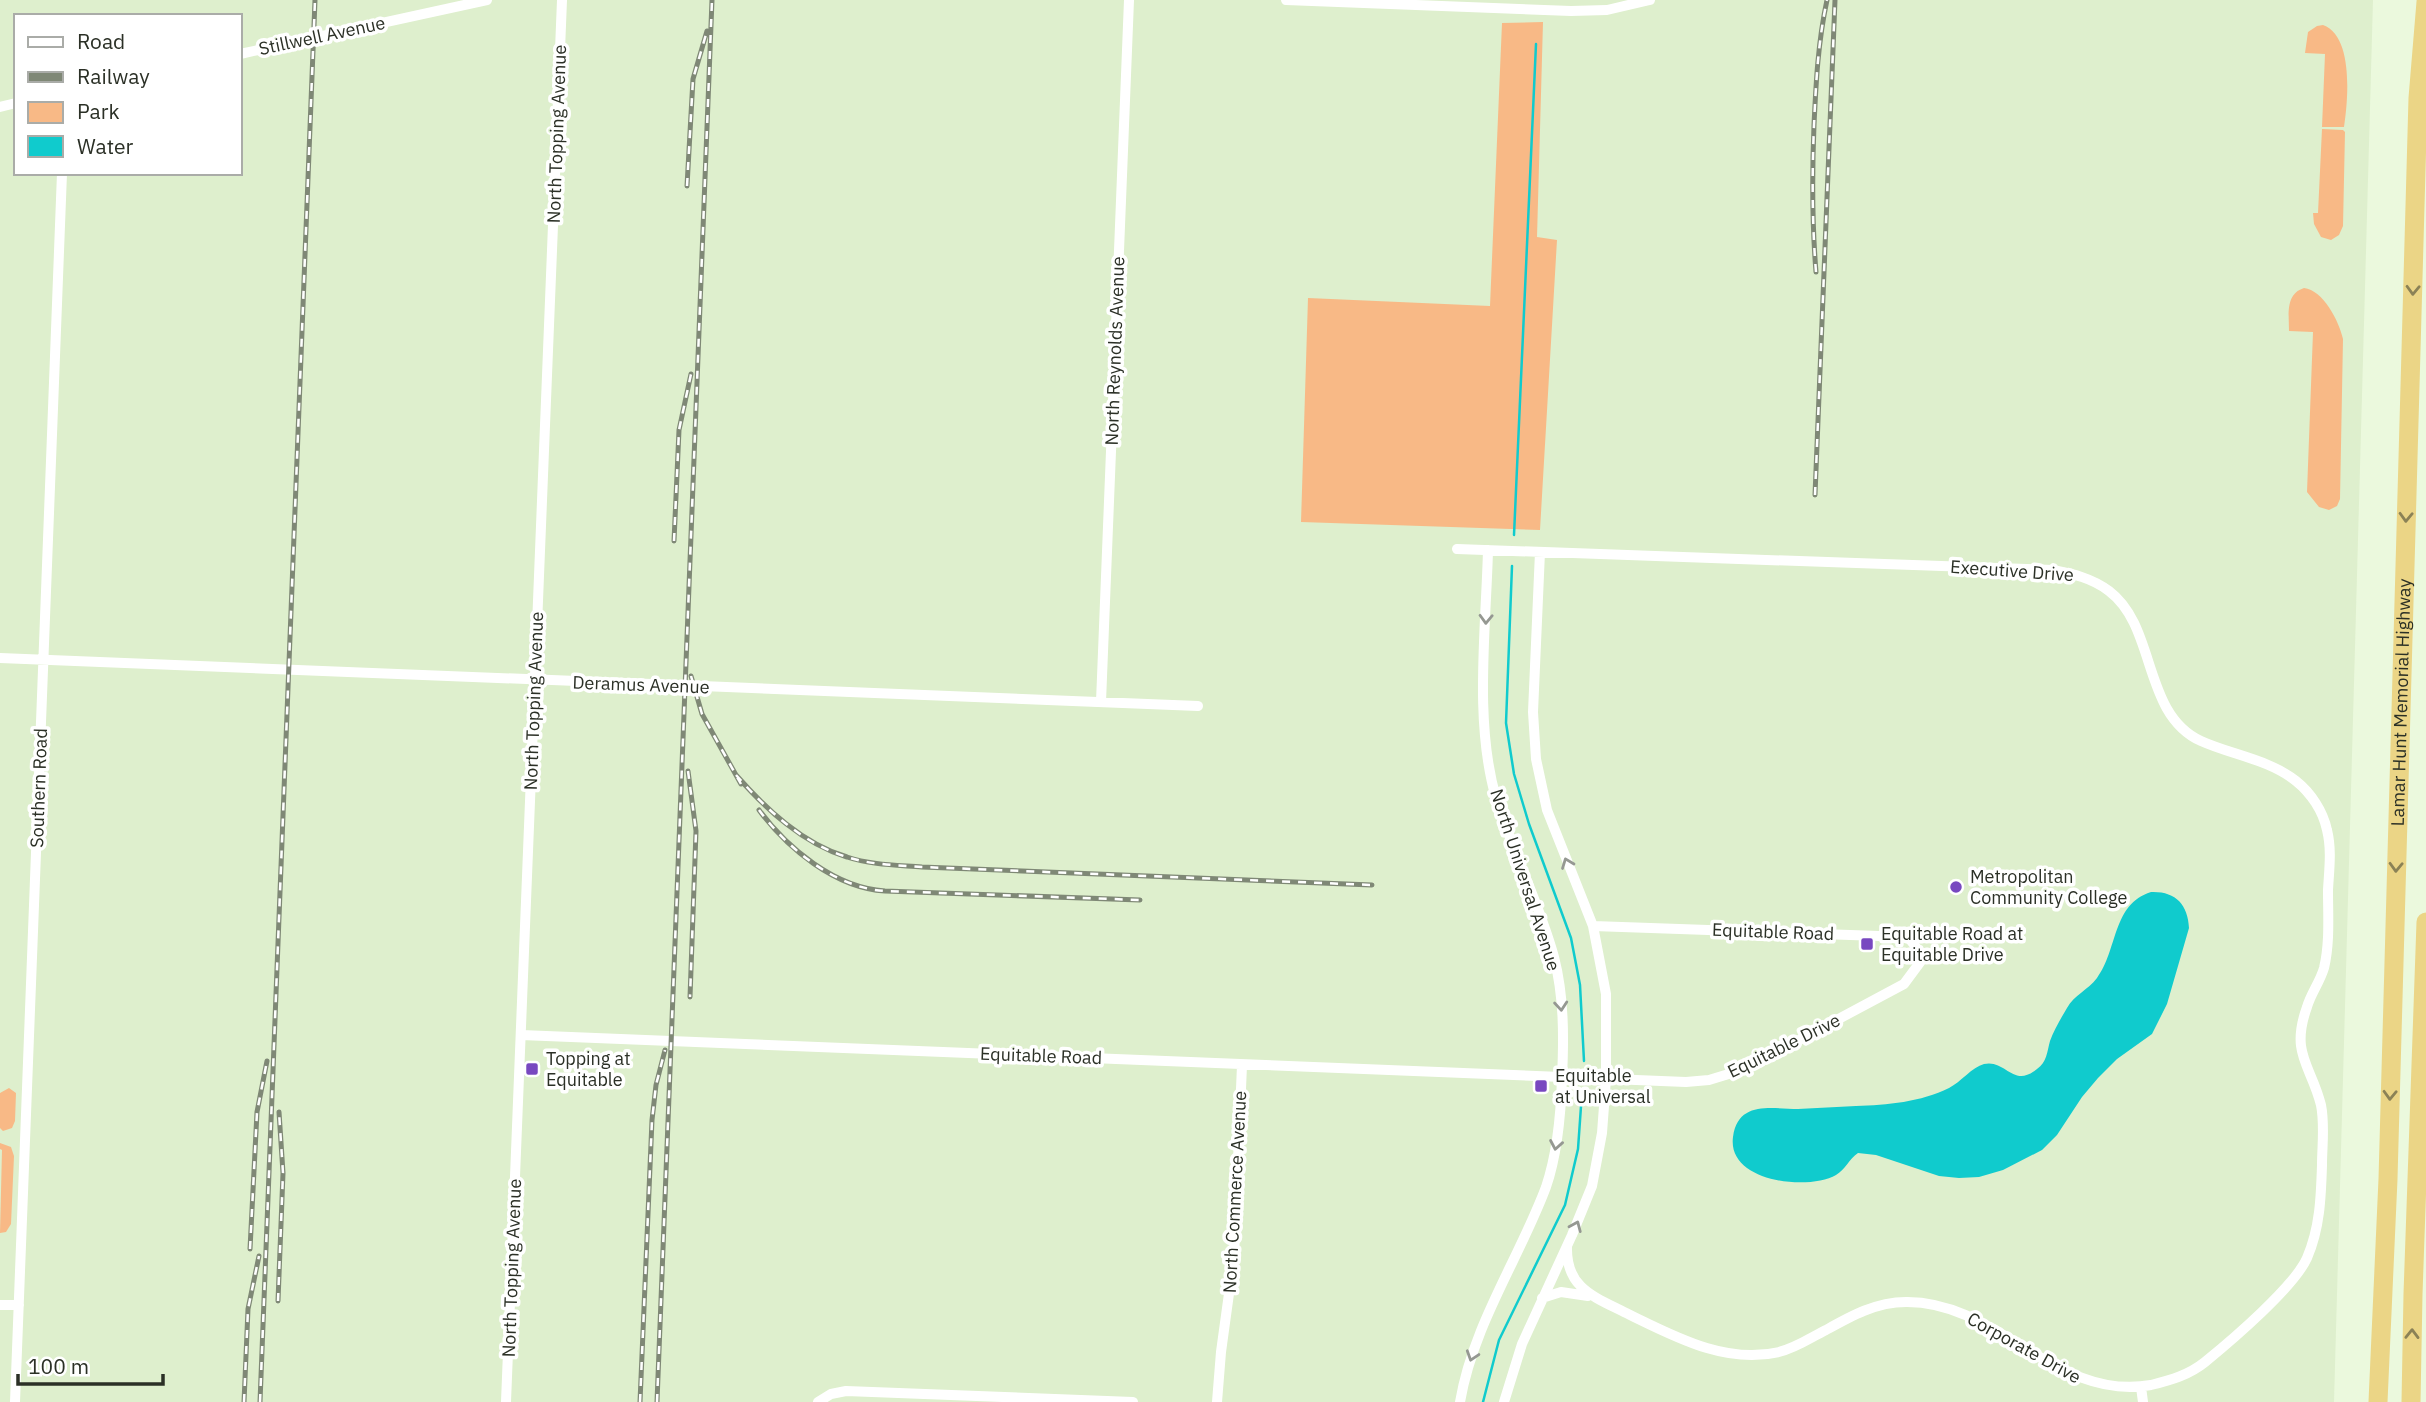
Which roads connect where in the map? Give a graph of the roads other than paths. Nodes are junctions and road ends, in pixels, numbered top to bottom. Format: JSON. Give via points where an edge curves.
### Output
{"nodes":[{"id":1,"x":487,"y":0,"type":"edge"},
{"id":2,"x":562,"y":0,"type":"edge"},
{"id":3,"x":1129,"y":0,"type":"edge"},
{"id":4,"x":1286,"y":0,"type":"edge"},
{"id":5,"x":1650,"y":0,"type":"edge"},
{"id":6,"x":2426,"y":2,"type":"edge"},
{"id":7,"x":242,"y":54,"type":"edge"},
{"id":8,"x":62,"y":175,"type":"edge"},
{"id":9,"x":1457,"y":549,"type":"dead end"},
{"id":10,"x":1488,"y":550,"type":"junction"},
{"id":11,"x":1540,"y":552,"type":"junction"},
{"id":12,"x":0,"y":658,"type":"edge"},
{"id":13,"x":44,"y":660,"type":"junction"},
{"id":14,"x":534,"y":680,"type":"junction"},
{"id":15,"x":1101,"y":702,"type":"junction"},
{"id":16,"x":1198,"y":706,"type":"dead end"},
{"id":17,"x":2426,"y":922,"type":"edge"},
{"id":18,"x":1593,"y":926,"type":"junction"},
{"id":19,"x":1912,"y":976,"type":"joint"},
{"id":20,"x":2319,"y":982,"type":"joint"},
{"id":21,"x":521,"y":1035,"type":"junction"},
{"id":22,"x":1242,"y":1065,"type":"junction"},
{"id":23,"x":1562,"y":1077,"type":"junction"},
{"id":24,"x":1606,"y":1079,"type":"junction"},
{"id":25,"x":1567,"y":1247,"type":"junction"},
{"id":26,"x":1542,"y":1298,"type":"junction"},
{"id":27,"x":1598,"y":1299,"type":"junction"},
{"id":28,"x":0,"y":1304,"type":"edge"},
{"id":29,"x":19,"y":1305,"type":"junction"},
{"id":30,"x":2141,"y":1387,"type":"junction"},
{"id":31,"x":15,"y":1402,"type":"edge"},
{"id":32,"x":506,"y":1402,"type":"edge"},
{"id":33,"x":818,"y":1402,"type":"edge"},
{"id":34,"x":1133,"y":1402,"type":"edge"},
{"id":35,"x":1217,"y":1402,"type":"edge"},
{"id":36,"x":1461,"y":1402,"type":"edge"},
{"id":37,"x":1504,"y":1402,"type":"edge"},
{"id":38,"x":2143,"y":1402,"type":"edge"},
{"id":39,"x":2378,"y":1402,"type":"edge"},
{"id":40,"x":2412,"y":1402,"type":"edge"}],
"edges":[{"from":1,"to":7,"type":"street","name":"Stillwell Avenue"},
{"from":2,"to":14,"type":"street","name":"North Topping Avenue"},
{"from":3,"to":15,"type":"street","name":"North Reynolds Avenue"},
{"from":4,"to":5,"type":"street","via":[[1571,11],[1607,10]]},
{"from":6,"to":39,"type":"highway","name":"Lamar Hunt Memorial Highway","one_way":true,"via":[[2418,99]]},
{"from":8,"to":13,"type":"street","name":"Southern Road"},
{"from":9,"to":10,"type":"street","name":"Executive Drive"},
{"from":10,"to":11,"type":"street","name":"Executive Drive"},
{"from":10,"to":23,"type":"street","name":"North Universal Avenue","one_way":true,"via":[[1484,700],[1488,757],[1496,797],[1554,959],[1563,1012]]},
{"from":18,"to":11,"type":"street","one_way":true,"via":[[1547,810],[1536,759],[1533,712]]},
{"from":11,"to":20,"type":"street","name":"Executive Drive","via":[[2053,570],[2082,576],[2108,590],[2129,614],[2177,723],[2200,740],[2282,772],[2312,797],[2321,812],[2329,847],[2326,955]]},
{"from":12,"to":13,"type":"street","name":"Deramus Avenue"},
{"from":13,"to":14,"type":"street","name":"Deramus Avenue"},
{"from":13,"to":29,"type":"street","name":"Southern Road"},
{"from":14,"to":15,"type":"street","name":"Deramus Avenue"},
{"from":14,"to":21,"type":"street","name":"North Topping Avenue"},
{"from":15,"to":16,"type":"street","name":"Deramus Avenue"},
{"from":40,"to":17,"type":"highway","one_way":true},
{"from":18,"to":19,"type":"street","name":"Equitable Road","via":[[1908,937],[1919,951],[1920,961]]},
{"from":18,"to":24,"type":"street","via":[[1606,994]]},
{"from":19,"to":24,"type":"street","name":"Equitable Drive","via":[[1892,991],[1728,1075],[1686,1082]]},
{"from":20,"to":30,"type":"street","name":"Corporate Drive","via":[[2307,1005],[2300,1037],[2323,1120],[2320,1215],[2305,1262],[2288,1286],[2192,1372]]},
{"from":21,"to":22,"type":"street","name":"Equitable Road"},
{"from":21,"to":32,"type":"street","name":"North Topping Avenue"},
{"from":22,"to":23,"type":"street","name":"Equitable Road"},
{"from":22,"to":35,"type":"street","name":"North Commerce Avenue","via":[[1234,1256]]},
{"from":23,"to":24,"type":"street","name":"Equitable Drive"},
{"from":23,"to":36,"type":"street","name":"North Universal Avenue","one_way":true,"via":[[1559,1130],[1546,1185],[1479,1335]]},
{"from":25,"to":24,"type":"street","one_way":true,"via":[[1597,1164]]},
{"from":25,"to":26,"type":"street"},
{"from":25,"to":27,"type":"street","name":"Corporate Drive","via":[[1571,1275]]},
{"from":26,"to":27,"type":"street","name":"Corporate Drive","via":[[1570,1292]]},
{"from":26,"to":37,"type":"street","via":[[1513,1367]]},
{"from":27,"to":30,"type":"street","name":"Corporate Drive","via":[[1675,1337],[1737,1355],[1794,1347],[1885,1304],[1941,1306],[1967,1315],[2065,1376],[2094,1386]]},
{"from":28,"to":29,"type":"street"},
{"from":29,"to":31,"type":"street","name":"Southern Road"},
{"from":30,"to":38,"type":"street"},
{"from":33,"to":34,"type":"street","via":[[846,1391]]}]}
